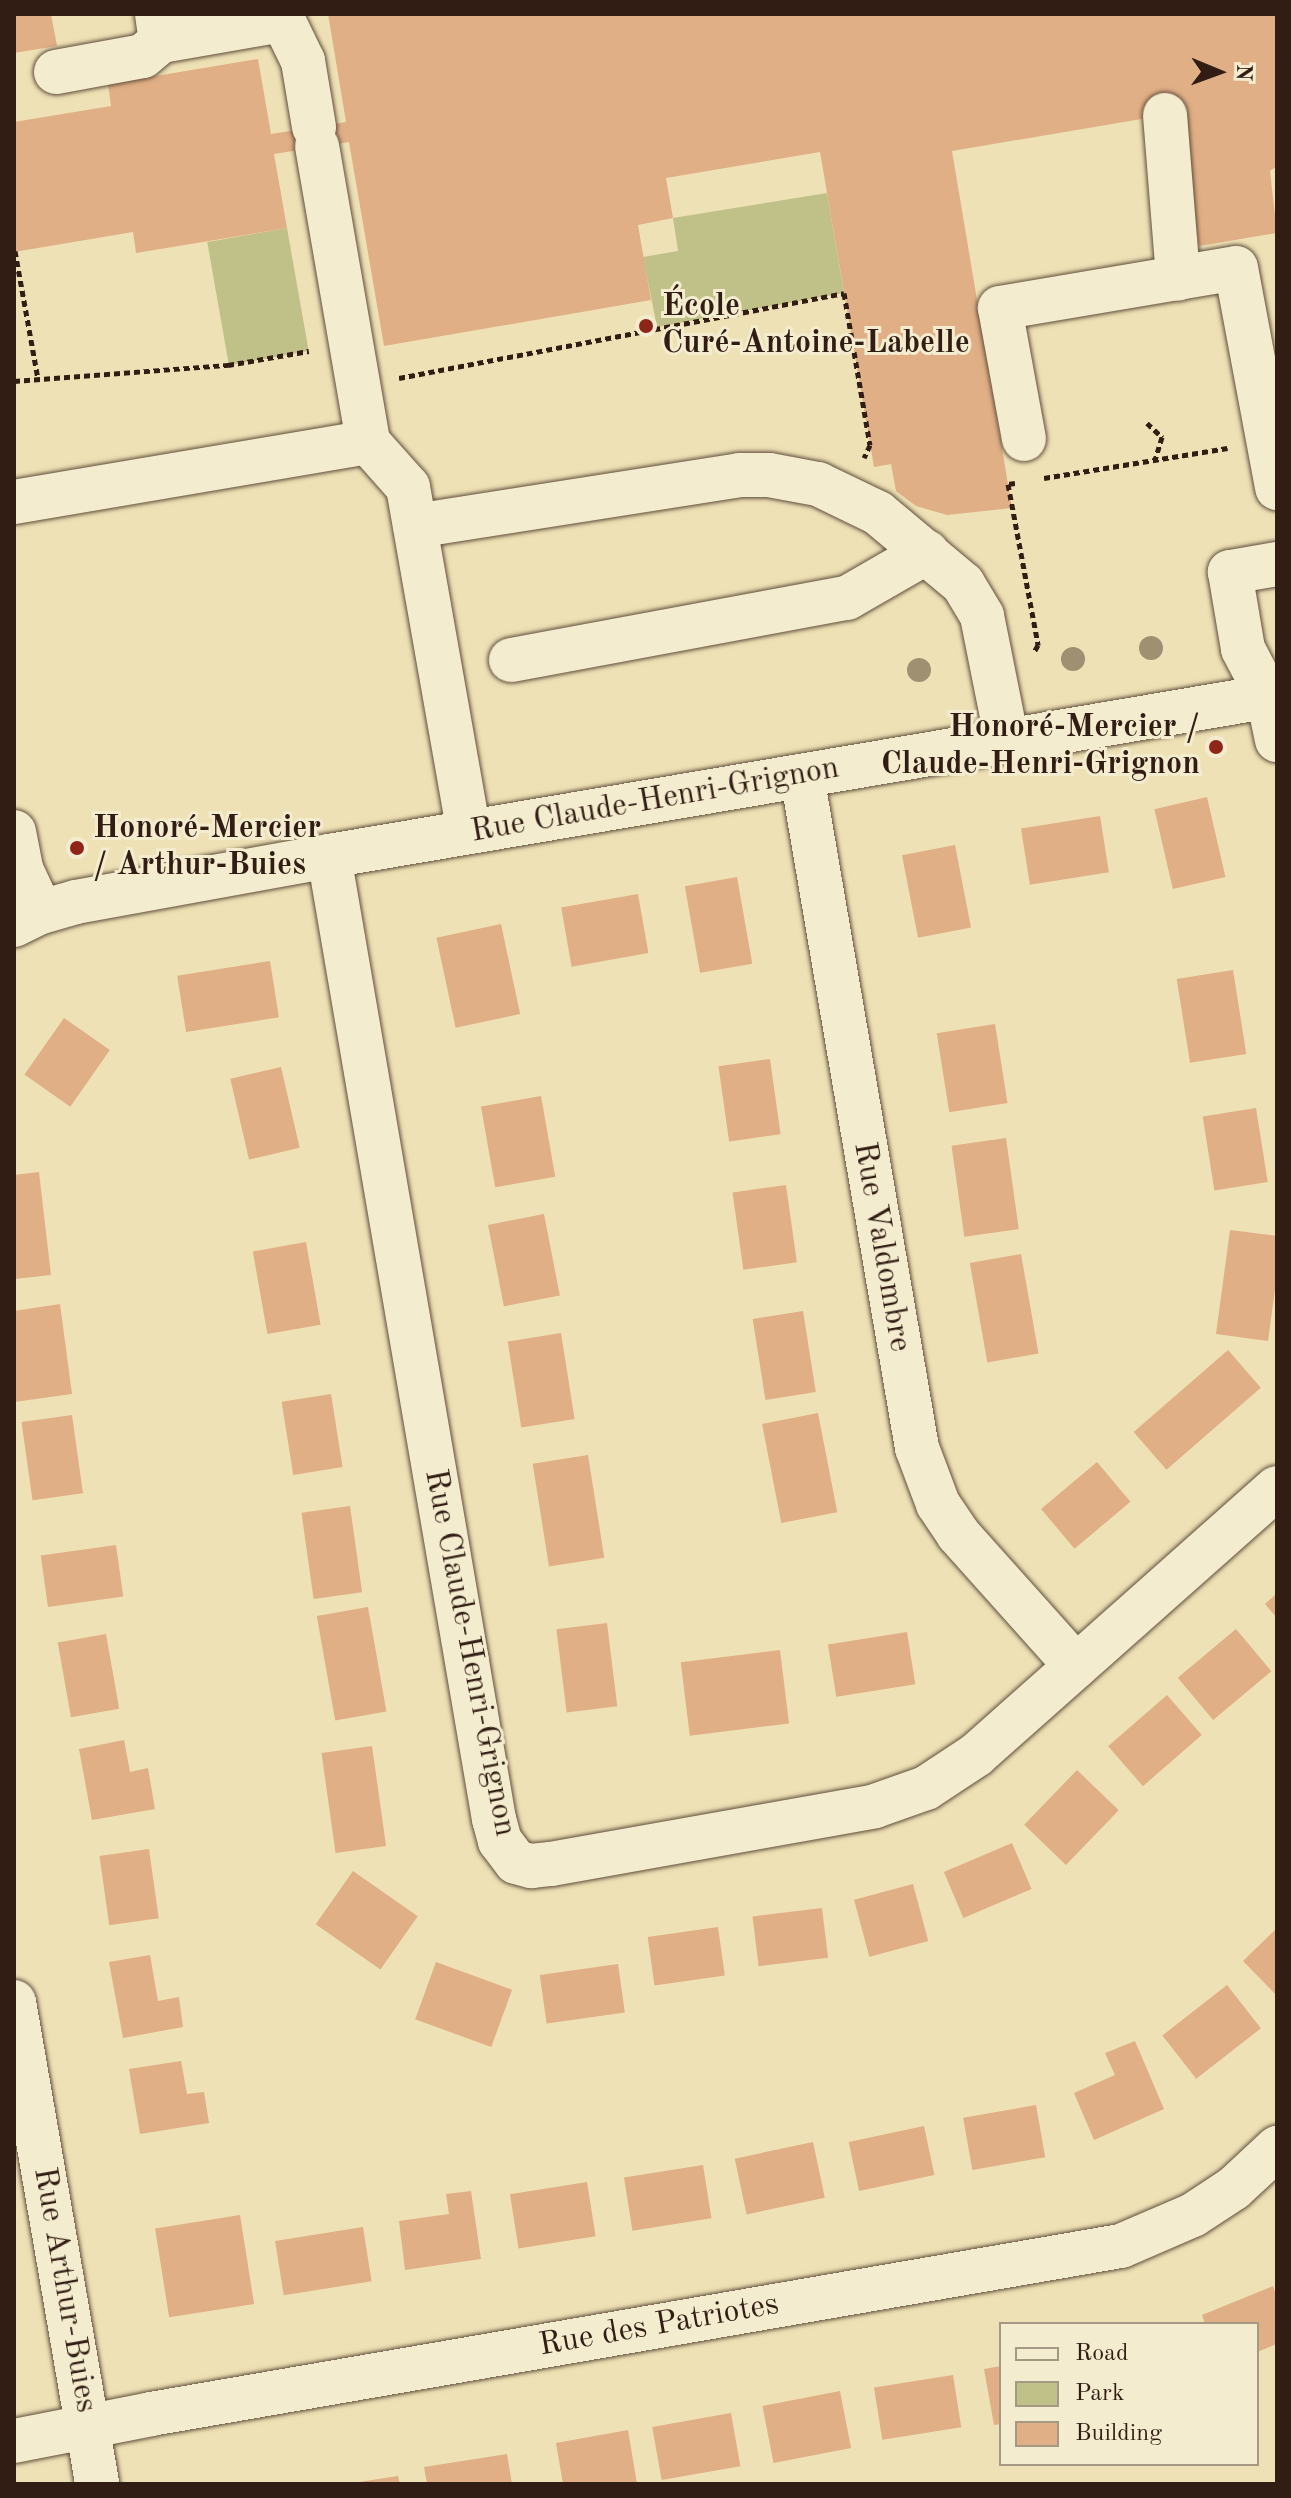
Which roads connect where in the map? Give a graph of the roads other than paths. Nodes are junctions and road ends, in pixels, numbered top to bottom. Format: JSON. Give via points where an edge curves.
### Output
{"nodes":[{"id":1,"x":283,"y":17,"type":"edge"},
{"id":2,"x":159,"y":27,"type":"edge"},
{"id":3,"x":56,"y":72,"type":"dead end"},
{"id":4,"x":1165,"y":115,"type":"dead end"},
{"id":5,"x":1178,"y":278,"type":"junction"},
{"id":6,"x":368,"y":442,"type":"junction"},
{"id":7,"x":1025,"y":460,"type":"road end"},
{"id":8,"x":1277,"y":488,"type":"edge"},
{"id":9,"x":14,"y":502,"type":"edge"},
{"id":10,"x":415,"y":526,"type":"junction"},
{"id":11,"x":927,"y":552,"type":"junction"},
{"id":12,"x":1277,"y":564,"type":"edge"},
{"id":13,"x":511,"y":660,"type":"dead end"},
{"id":14,"x":1272,"y":696,"type":"edge"},
{"id":15,"x":1277,"y":740,"type":"edge"},
{"id":16,"x":1007,"y":741,"type":"junction"},
{"id":17,"x":802,"y":776,"type":"junction"},
{"id":18,"x":14,"y":832,"type":"edge"},
{"id":19,"x":469,"y":832,"type":"junction"},
{"id":20,"x":329,"y":856,"type":"junction"},
{"id":21,"x":27,"y":918,"type":"edge"},
{"id":22,"x":1277,"y":1488,"type":"edge"},
{"id":23,"x":1076,"y":1666,"type":"junction"},
{"id":24,"x":14,"y":2002,"type":"edge"},
{"id":25,"x":1277,"y":2148,"type":"edge"},
{"id":26,"x":87,"y":2427,"type":"junction"},
{"id":27,"x":14,"y":2441,"type":"edge"},
{"id":28,"x":97,"y":2484,"type":"edge"}],
"edges":[{"from":1,"to":2,"type":"street"},
{"from":1,"to":6,"type":"street","via":[[303,61]]},
{"from":2,"to":3,"type":"street","via":[[143,56]]},
{"from":4,"to":5,"type":"street"},
{"from":5,"to":7,"type":"street","via":[[1000,308]]},
{"from":5,"to":8,"type":"street","via":[[1236,268]]},
{"from":6,"to":9,"type":"street"},
{"from":6,"to":10,"type":"street","via":[[408,487]]},
{"from":10,"to":11,"type":"street","via":[[713,479],[769,475],[846,495]]},
{"from":10,"to":19,"type":"street"},
{"from":11,"to":13,"type":"street","via":[[867,590],[832,602]]},
{"from":11,"to":16,"type":"street","via":[[963,584],[982,616]]},
{"from":12,"to":14,"type":"street","via":[[1230,572],[1243,649]]},
{"from":14,"to":15,"type":"street"},
{"from":14,"to":16,"type":"street","name":"Rue Claude-Henri-Grignon"},
{"from":16,"to":17,"type":"street","name":"Rue Claude-Henri-Grignon"},
{"from":17,"to":19,"type":"street","name":"Rue Claude-Henri-Grignon"},
{"from":17,"to":23,"type":"street","name":"Rue Valdombre","via":[[917,1448],[938,1504],[958,1534]]},
{"from":18,"to":21,"type":"street"},
{"from":19,"to":20,"type":"street","name":"Rue Claude-Henri-Grignon"},
{"from":20,"to":21,"type":"street","name":"Rue Claude-Henri-Grignon"},
{"from":20,"to":23,"type":"street","name":"Rue Claude-Henri-Grignon","via":[[494,1819],[510,1857],[523,1865],[541,1866],[895,1801],[926,1788],[976,1755]]},
{"from":22,"to":23,"type":"street","name":"Rue Claude-Henri-Grignon"},
{"from":24,"to":26,"type":"street","name":"Rue Arthur-Buies"},
{"from":25,"to":26,"type":"street","name":"Rue des Patriotes","via":[[1234,2188],[1193,2215],[1121,2246]]},
{"from":26,"to":27,"type":"street","name":"Rue des Patriotes"},
{"from":26,"to":28,"type":"street","name":"Rue Arthur-Buies"}]}
